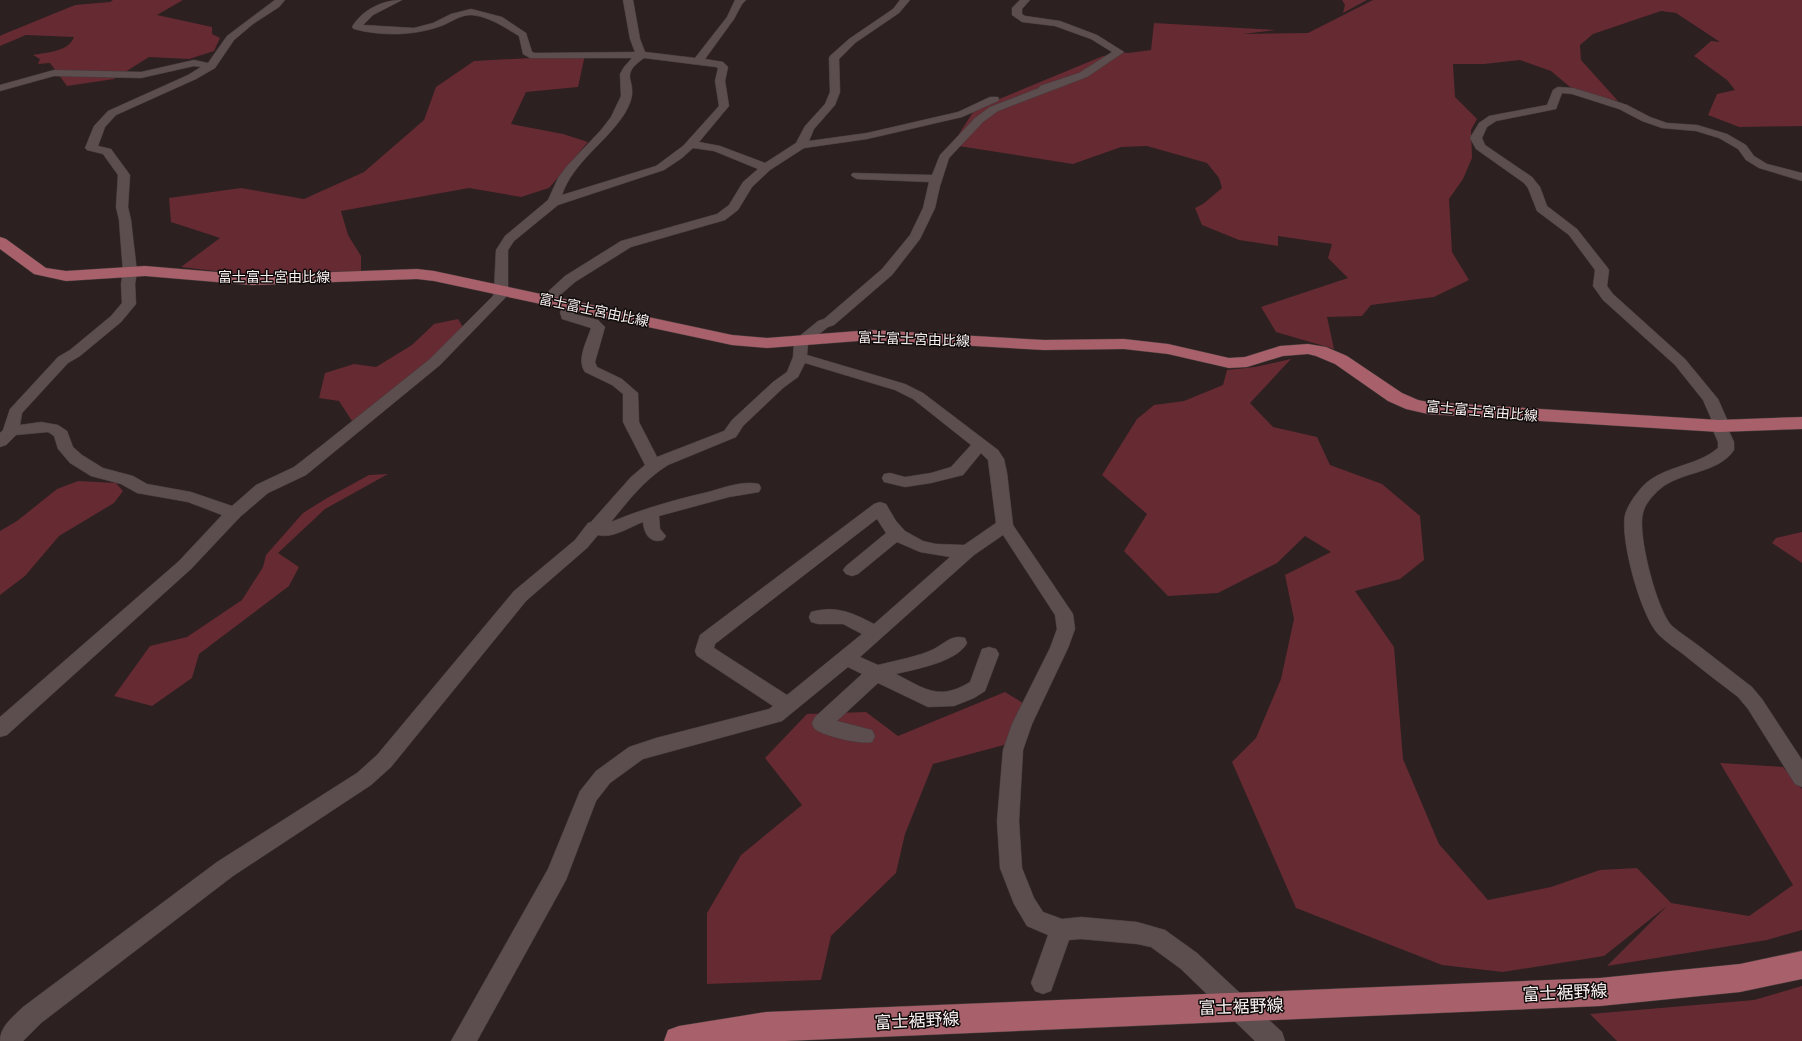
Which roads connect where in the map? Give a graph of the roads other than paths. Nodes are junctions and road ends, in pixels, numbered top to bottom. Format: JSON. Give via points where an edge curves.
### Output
{"nodes":[{"id":1,"x":280,"y":0,"type":"edge"},
{"id":2,"x":397,"y":0,"type":"edge"},
{"id":3,"x":628,"y":0,"type":"edge"},
{"id":4,"x":905,"y":0,"type":"edge"},
{"id":5,"x":1024,"y":0,"type":"edge"},
{"id":6,"x":727,"y":1,"type":"dead end"},
{"id":7,"x":739,"y":1,"type":"edge"},
{"id":8,"x":641,"y":55,"type":"junction"},
{"id":9,"x":698,"y":61,"type":"junction"},
{"id":10,"x":211,"y":66,"type":"junction"},
{"id":11,"x":1054,"y":86,"type":"junction"},
{"id":12,"x":0,"y":88,"type":"edge"},
{"id":13,"x":690,"y":144,"type":"junction"},
{"id":14,"x":801,"y":145,"type":"junction"},
{"id":15,"x":766,"y":168,"type":"junction"},
{"id":16,"x":856,"y":175,"type":"dead end"},
{"id":17,"x":1802,"y":177,"type":"edge"},
{"id":18,"x":937,"y":179,"type":"junction"},
{"id":19,"x":554,"y":202,"type":"junction"},
{"id":20,"x":0,"y":242,"type":"edge"},
{"id":21,"x":130,"y":272,"type":"junction"},
{"id":22,"x":501,"y":290,"type":"junction"},
{"id":23,"x":546,"y":300,"type":"junction"},
{"id":24,"x":571,"y":306,"type":"junction"},
{"id":25,"x":801,"y":349,"type":"junction"},
{"id":26,"x":1802,"y":423,"type":"edge"},
{"id":27,"x":1720,"y":426,"type":"junction"},
{"id":28,"x":5,"y":436,"type":"edge"},
{"id":29,"x":982,"y":445,"type":"junction"},
{"id":30,"x":654,"y":466,"type":"junction"},
{"id":31,"x":890,"y":478,"type":"dead end"},
{"id":32,"x":753,"y":488,"type":"dead end"},
{"id":33,"x":234,"y":513,"type":"junction"},
{"id":34,"x":650,"y":513,"type":"junction"},
{"id":35,"x":1005,"y":525,"type":"junction"},
{"id":36,"x":594,"y":527,"type":"junction"},
{"id":37,"x":897,"y":533,"type":"junction"},
{"id":38,"x":657,"y":536,"type":"dead end"},
{"id":39,"x":968,"y":551,"type":"junction"},
{"id":40,"x":852,"y":570,"type":"dead end"},
{"id":41,"x":818,"y":617,"type":"dead end"},
{"id":42,"x":876,"y":633,"type":"junction"},
{"id":43,"x":958,"y":643,"type":"dead end"},
{"id":44,"x":989,"y":654,"type":"dead end"},
{"id":45,"x":846,"y":658,"type":"junction"},
{"id":46,"x":876,"y":673,"type":"junction"},
{"id":47,"x":788,"y":706,"type":"junction"},
{"id":48,"x":0,"y":729,"type":"edge"},
{"id":49,"x":865,"y":736,"type":"dead end"},
{"id":50,"x":1802,"y":778,"type":"edge"},
{"id":51,"x":1061,"y":930,"type":"junction"},
{"id":52,"x":1802,"y":965,"type":"edge"},
{"id":53,"x":1043,"y":983,"type":"dead end"},
{"id":54,"x":1237,"y":1007,"type":"junction"},
{"id":55,"x":9,"y":1041,"type":"edge"},
{"id":56,"x":463,"y":1041,"type":"edge"},
{"id":57,"x":679,"y":1041,"type":"edge"},
{"id":58,"x":1273,"y":1041,"type":"edge"}],
"edges":[{"from":1,"to":10,"type":"street","via":[[230,38]]},
{"from":2,"to":8,"type":"street","via":[[367,13],[357,27],[414,31],[463,13],[477,13],[499,19],[523,35],[528,54],[534,56]]},
{"from":3,"to":8,"type":"street","via":[[635,39]]},
{"from":4,"to":14,"type":"street","via":[[896,12],[852,41],[834,58],[835,92],[830,105],[809,128]]},
{"from":5,"to":11,"type":"street","via":[[1017,8],[1017,15],[1022,19],[1057,23],[1094,37],[1119,52],[1083,75]]},
{"from":6,"to":7,"type":"street"},
{"from":7,"to":9,"type":"street","via":[[731,17]]},
{"from":8,"to":9,"type":"street"},
{"from":8,"to":19,"type":"street","via":[[624,77],[628,91],[614,122],[571,168],[559,186]]},
{"from":9,"to":13,"type":"street","via":[[723,67],[720,81],[724,106]]},
{"from":10,"to":12,"type":"street","via":[[194,63],[141,75],[54,73]]},
{"from":10,"to":21,"type":"street","via":[[112,113],[100,126],[91,148],[107,151],[124,175],[122,207]]},
{"from":11,"to":14,"type":"street","via":[[995,99],[962,114],[874,134]]},
{"from":11,"to":18,"type":"street","via":[[994,109],[979,120],[944,157]]},
{"from":13,"to":15,"type":"street","via":[[716,148]]},
{"from":13,"to":19,"type":"street","via":[[669,164],[660,168]]},
{"from":14,"to":15,"type":"street"},
{"from":15,"to":23,"type":"street","via":[[747,186],[734,207],[721,217],[626,244],[570,279]]},
{"from":16,"to":18,"type":"street"},
{"from":17,"to":27,"type":"street","via":[[1763,166],[1750,158],[1742,147],[1723,136],[1697,128],[1666,126],[1623,107],[1573,91],[1558,90],[1552,106],[1493,118],[1476,138],[1480,147],[1528,180],[1534,187],[1541,208],[1573,232],[1602,270],[1600,286],[1608,297],[1680,362],[1710,398]]},
{"from":18,"to":25,"type":"street","via":[[929,208],[916,236],[887,272],[829,322],[823,324]]},
{"from":19,"to":22,"type":"street","via":[[509,239],[502,250]]},
{"from":20,"to":21,"type":"main road","name":"富士富士宮由比線","via":[[40,271],[51,274],[80,276]]},
{"from":21,"to":22,"type":"main road","name":"富士富士宮由比線","via":[[252,280],[416,274]]},
{"from":21,"to":28,"type":"street","via":[[129,304],[126,310],[63,360],[15,412]]},
{"from":22,"to":23,"type":"main road","name":"富士富士宮由比線"},
{"from":22,"to":33,"type":"street","via":[[499,297],[435,362],[300,471],[262,489]]},
{"from":23,"to":24,"type":"main road","name":"富士富士宮由比線"},
{"from":24,"to":25,"type":"main road","name":"富士富士宮由比線","via":[[732,340]]},
{"from":24,"to":30,"type":"street","via":[[567,316],[593,323],[598,327],[588,362],[590,369],[617,382],[630,393],[631,422]]},
{"from":25,"to":27,"type":"main road","name":"富士富士宮由比線","via":[[871,335],[1044,345],[1124,344],[1168,349],[1229,363],[1247,362],[1280,351],[1308,349],[1341,360],[1395,397],[1428,408]]},
{"from":25,"to":29,"type":"street","via":[[918,396]]},
{"from":25,"to":30,"type":"street","via":[[793,374],[736,423],[730,434],[662,460]]},
{"from":26,"to":27,"type":"main road","name":"富士富士宮由比線"},
{"from":27,"to":50,"type":"street","via":[[1726,450],[1718,458],[1661,480],[1639,501],[1634,515],[1634,527],[1640,570],[1659,622],[1665,630],[1745,692],[1756,704]]},
{"from":28,"to":33,"type":"street","via":[[41,427],[52,428],[61,434],[66,449],[76,459],[97,472],[127,480],[143,489],[191,497]]},
{"from":29,"to":31,"type":"street","via":[[957,471],[905,482]]},
{"from":29,"to":35,"type":"street","via":[[996,459]]},
{"from":30,"to":36,"type":"street"},
{"from":32,"to":34,"type":"street","via":[[740,489]]},
{"from":33,"to":48,"type":"street","via":[[185,565]]},
{"from":34,"to":36,"type":"street","via":[[604,531]]},
{"from":34,"to":38,"type":"street","via":[[652,530]]},
{"from":35,"to":39,"type":"street"},
{"from":35,"to":51,"type":"street","via":[[1064,614],[1066,629],[1059,648],[1022,724],[1013,750],[1008,821],[1011,868],[1025,904],[1035,919]]},
{"from":36,"to":55,"type":"street","via":[[581,544],[520,596],[384,761],[364,779],[225,869],[32,1014]]},
{"from":37,"to":39,"type":"street","via":[[919,547]]},
{"from":37,"to":40,"type":"street"},
{"from":37,"to":47,"type":"street","via":[[880,508],[707,640],[704,651]]},
{"from":39,"to":42,"type":"street"},
{"from":41,"to":42,"type":"street","via":[[844,610],[846,617]]},
{"from":42,"to":45,"type":"street"},
{"from":43,"to":46,"type":"street","via":[[940,655]]},
{"from":44,"to":46,"type":"street","via":[[978,686],[967,694],[954,698],[928,699]]},
{"from":45,"to":46,"type":"street"},
{"from":45,"to":47,"type":"street"},
{"from":46,"to":49,"type":"street","via":[[822,723],[838,730]]},
{"from":47,"to":56,"type":"street","via":[[775,715],[636,753],[603,777],[587,797],[558,873]]},
{"from":51,"to":53,"type":"street"},
{"from":51,"to":54,"type":"street","via":[[1081,928],[1137,933],[1157,938],[1189,961]]},
{"from":52,"to":54,"type":"main road","name":"富士裾野線","via":[[1740,978],[1600,992]]},
{"from":54,"to":57,"type":"main road","name":"富士裾野線","via":[[766,1027]]},
{"from":54,"to":58,"type":"street"}]}
